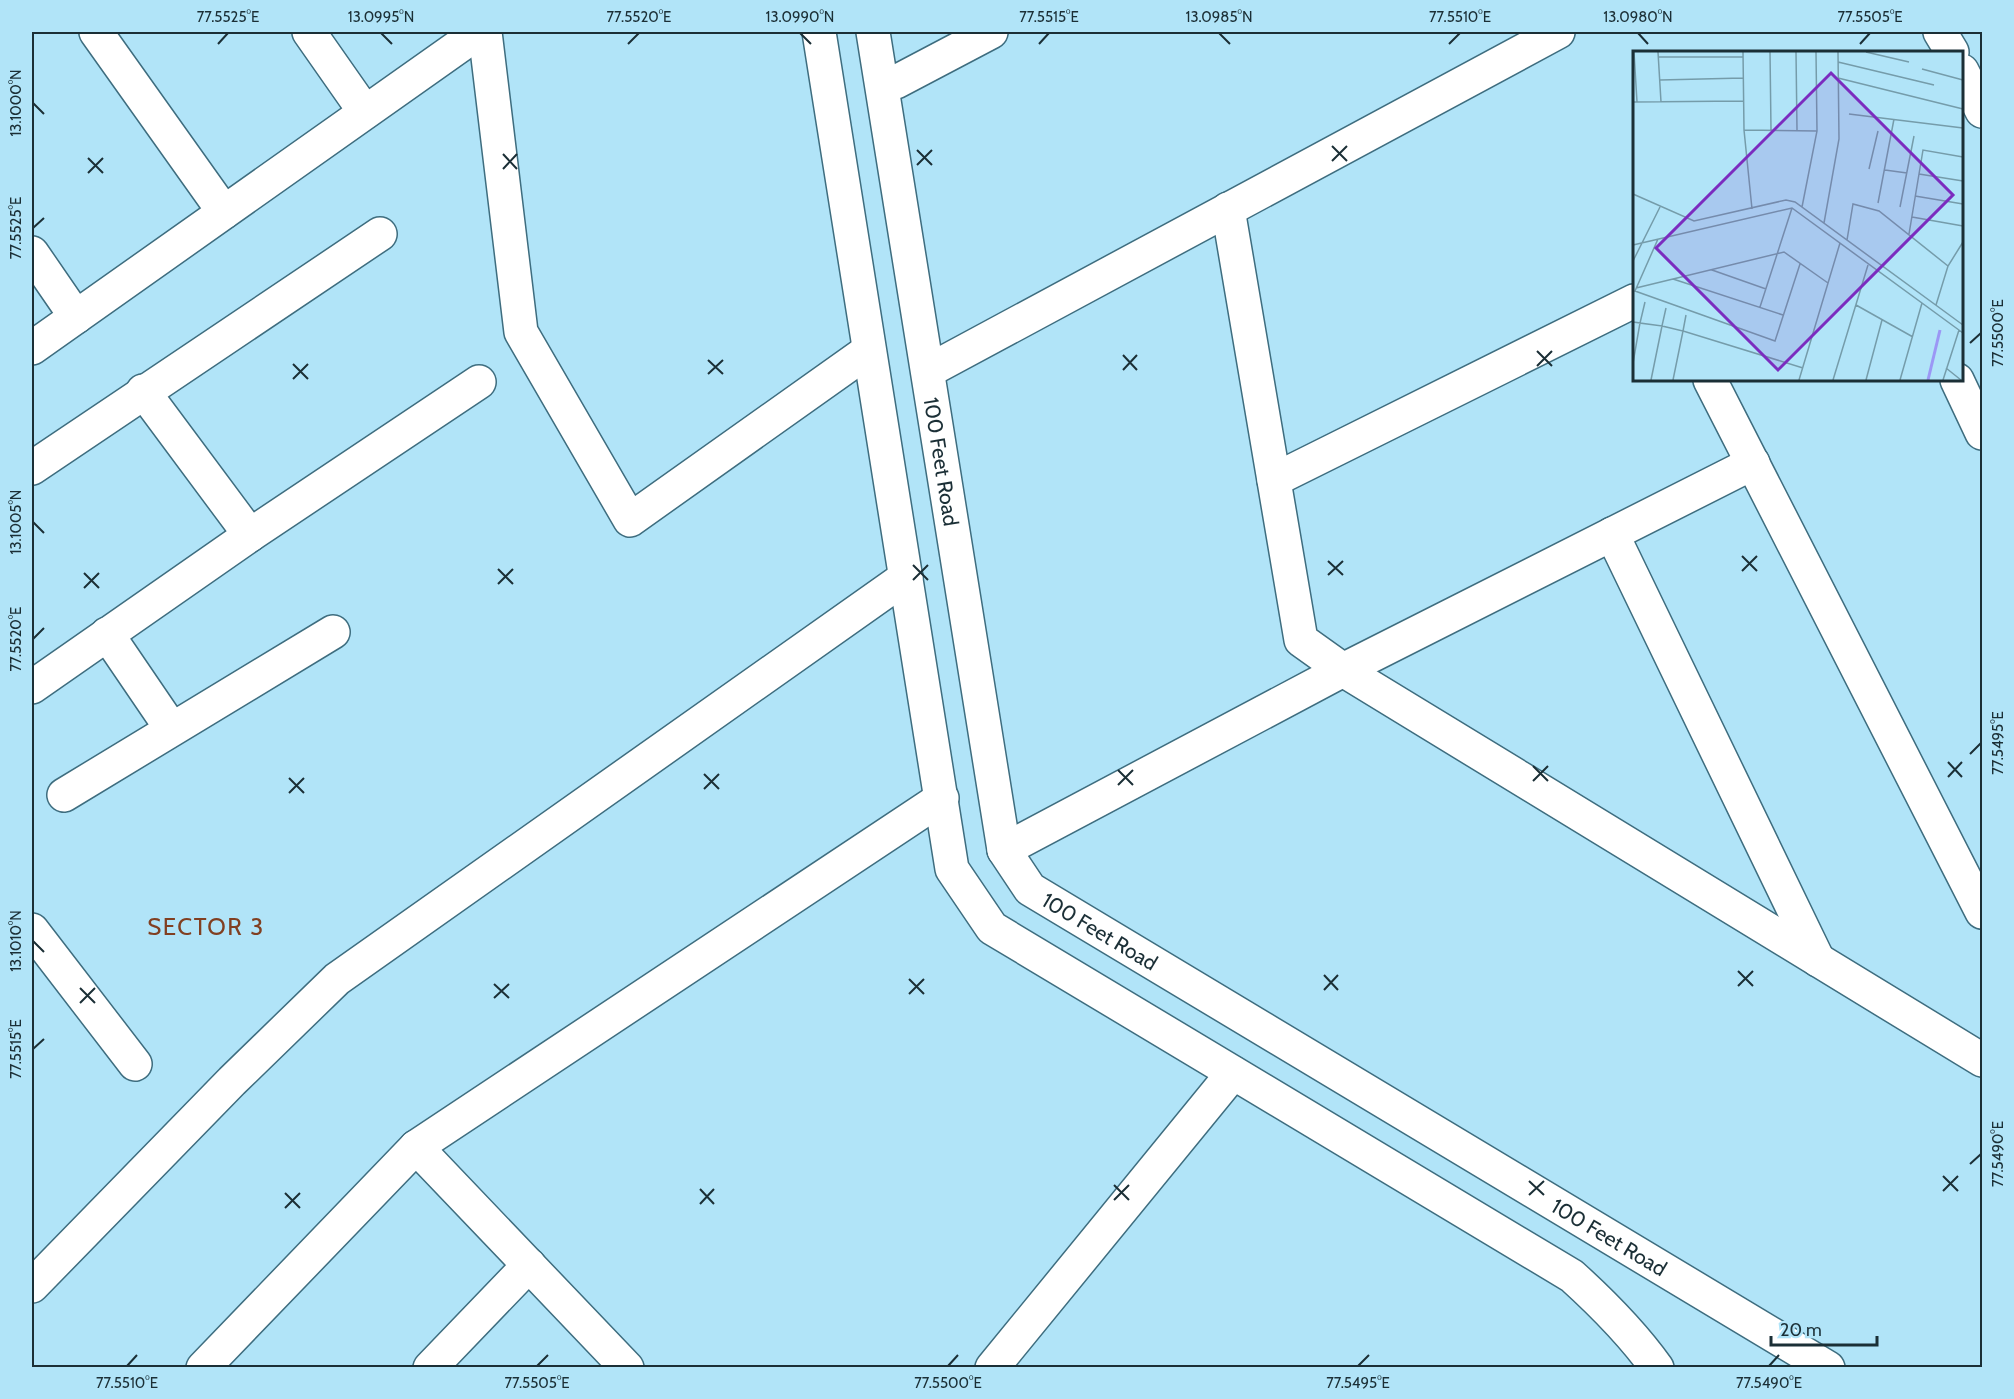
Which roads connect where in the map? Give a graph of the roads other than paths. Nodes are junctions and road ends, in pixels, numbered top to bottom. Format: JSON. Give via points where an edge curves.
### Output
{"nodes":[{"id":1,"x":96,"y":32,"type":"edge"},
{"id":2,"x":309,"y":32,"type":"edge"},
{"id":3,"x":479,"y":32,"type":"edge"},
{"id":4,"x":485,"y":32,"type":"edge"},
{"id":5,"x":819,"y":32,"type":"edge"},
{"id":6,"x":873,"y":32,"type":"edge"},
{"id":7,"x":992,"y":32,"type":"edge"},
{"id":8,"x":1558,"y":32,"type":"edge"},
{"id":9,"x":1940,"y":32,"type":"edge"},
{"id":10,"x":1951,"y":51,"type":"edge"},
{"id":11,"x":1963,"y":73,"type":"edge"},
{"id":12,"x":896,"y":82,"type":"dead end"},
{"id":13,"x":1983,"y":111,"type":"edge"},
{"id":14,"x":365,"y":112,"type":"junction"},
{"id":15,"x":1228,"y":209,"type":"junction"},
{"id":16,"x":224,"y":212,"type":"junction"},
{"id":17,"x":380,"y":234,"type":"dead end"},
{"id":18,"x":32,"y":253,"type":"edge"},
{"id":19,"x":1633,"y":302,"type":"edge"},
{"id":20,"x":76,"y":316,"type":"junction"},
{"id":21,"x":32,"y":348,"type":"edge"},
{"id":22,"x":868,"y":351,"type":"junction"},
{"id":23,"x":927,"y":371,"type":"junction"},
{"id":24,"x":1711,"y":381,"type":"edge"},
{"id":25,"x":1957,"y":381,"type":"edge"},
{"id":26,"x":479,"y":382,"type":"dead end"},
{"id":27,"x":143,"y":391,"type":"junction"},
{"id":28,"x":1983,"y":433,"type":"edge"},
{"id":29,"x":1753,"y":463,"type":"junction"},
{"id":30,"x":32,"y":468,"type":"edge"},
{"id":31,"x":1274,"y":480,"type":"junction"},
{"id":32,"x":1612,"y":534,"type":"junction"},
{"id":33,"x":250,"y":535,"type":"junction"},
{"id":34,"x":906,"y":577,"type":"junction"},
{"id":35,"x":333,"y":632,"type":"dead end"},
{"id":36,"x":107,"y":634,"type":"junction"},
{"id":37,"x":1343,"y":670,"type":"junction"},
{"id":38,"x":32,"y":687,"type":"edge"},
{"id":39,"x":171,"y":728,"type":"junction"},
{"id":40,"x":64,"y":795,"type":"dead end"},
{"id":41,"x":942,"y":798,"type":"junction"},
{"id":42,"x":1004,"y":850,"type":"junction"},
{"id":43,"x":1983,"y":912,"type":"edge"},
{"id":44,"x":32,"y":930,"type":"edge"},
{"id":45,"x":1818,"y":960,"type":"junction"},
{"id":46,"x":1983,"y":1060,"type":"edge"},
{"id":47,"x":135,"y":1064,"type":"dead end"},
{"id":48,"x":1233,"y":1073,"type":"junction"},
{"id":49,"x":416,"y":1147,"type":"junction"},
{"id":50,"x":529,"y":1265,"type":"junction"},
{"id":51,"x":32,"y":1286,"type":"edge"},
{"id":52,"x":203,"y":1368,"type":"edge"},
{"id":53,"x":430,"y":1368,"type":"edge"},
{"id":54,"x":627,"y":1368,"type":"edge"},
{"id":55,"x":992,"y":1368,"type":"edge"},
{"id":56,"x":1657,"y":1368,"type":"edge"},
{"id":57,"x":1828,"y":1368,"type":"edge"}],
"edges":[{"from":1,"to":16,"type":"street"},
{"from":2,"to":14,"type":"street"},
{"from":3,"to":14,"type":"street"},
{"from":4,"to":22,"type":"street","via":[[521,332],[630,520]]},
{"from":5,"to":22,"type":"street"},
{"from":6,"to":23,"type":"street","name":"100 Feet Road"},
{"from":7,"to":12,"type":"street"},
{"from":8,"to":15,"type":"street"},
{"from":9,"to":10,"type":"street"},
{"from":11,"to":13,"type":"street"},
{"from":14,"to":16,"type":"street"},
{"from":15,"to":23,"type":"street"},
{"from":15,"to":31,"type":"street"},
{"from":16,"to":20,"type":"street"},
{"from":17,"to":27,"type":"street"},
{"from":18,"to":20,"type":"street"},
{"from":19,"to":31,"type":"street"},
{"from":20,"to":21,"type":"street"},
{"from":22,"to":34,"type":"street"},
{"from":23,"to":42,"type":"street","name":"100 Feet Road"},
{"from":24,"to":29,"type":"street"},
{"from":25,"to":28,"type":"street"},
{"from":26,"to":33,"type":"street"},
{"from":27,"to":30,"type":"street"},
{"from":27,"to":33,"type":"street"},
{"from":29,"to":32,"type":"street"},
{"from":29,"to":43,"type":"street"},
{"from":31,"to":37,"type":"street","via":[[1301,640]]},
{"from":32,"to":37,"type":"street"},
{"from":32,"to":45,"type":"street"},
{"from":33,"to":36,"type":"street"},
{"from":34,"to":41,"type":"street"},
{"from":34,"to":51,"type":"street","via":[[337,979]]},
{"from":35,"to":39,"type":"street"},
{"from":36,"to":38,"type":"street"},
{"from":36,"to":39,"type":"street"},
{"from":37,"to":42,"type":"street"},
{"from":37,"to":45,"type":"street"},
{"from":39,"to":40,"type":"street"},
{"from":41,"to":48,"type":"street","via":[[952,869],[992,928]]},
{"from":41,"to":49,"type":"street"},
{"from":42,"to":57,"type":"street","name":"100 Feet Road","via":[[1030,889]]},
{"from":44,"to":47,"type":"street"},
{"from":45,"to":46,"type":"street"},
{"from":48,"to":55,"type":"street"},
{"from":48,"to":56,"type":"street","via":[[1572,1276],[1607,1307]]},
{"from":49,"to":50,"type":"street"},
{"from":49,"to":52,"type":"street"},
{"from":50,"to":53,"type":"street"},
{"from":50,"to":54,"type":"street"}]}
